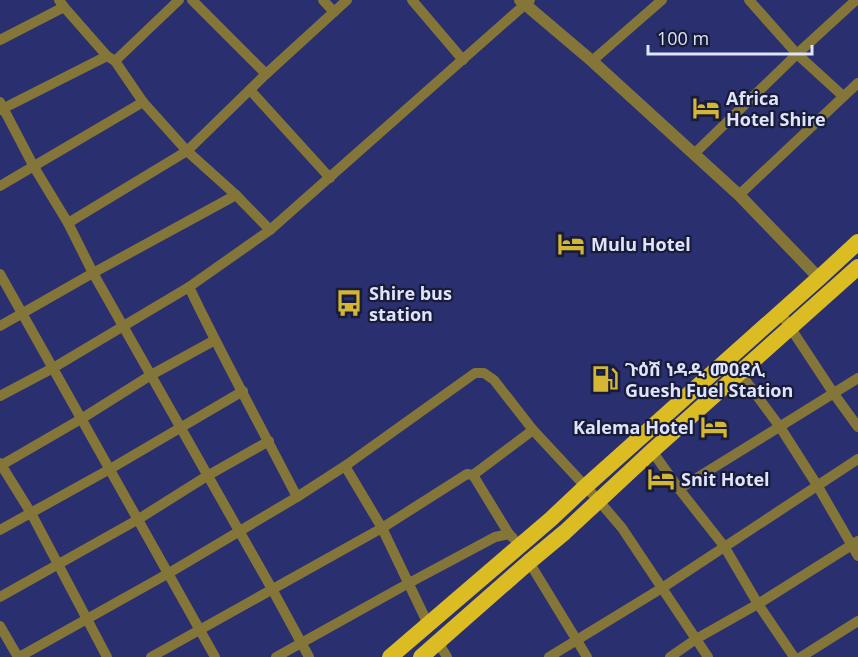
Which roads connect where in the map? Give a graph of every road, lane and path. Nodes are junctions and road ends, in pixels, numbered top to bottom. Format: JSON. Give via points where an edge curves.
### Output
{"nodes":[{"id":1,"x":178,"y":0,"type":"edge"},
{"id":2,"x":192,"y":0,"type":"edge"},
{"id":3,"x":323,"y":0,"type":"edge"},
{"id":4,"x":347,"y":0,"type":"edge"},
{"id":5,"x":412,"y":0,"type":"edge"},
{"id":6,"x":662,"y":0,"type":"edge"},
{"id":7,"x":749,"y":0,"type":"edge"},
{"id":8,"x":856,"y":0,"type":"edge"},
{"id":9,"x":525,"y":2,"type":"edge"},
{"id":10,"x":61,"y":4,"type":"edge"},
{"id":11,"x":334,"y":12,"type":"junction"},
{"id":12,"x":0,"y":40,"type":"edge"},
{"id":13,"x":797,"y":54,"type":"junction"},
{"id":14,"x":111,"y":58,"type":"junction"},
{"id":15,"x":463,"y":60,"type":"junction"},
{"id":16,"x":592,"y":61,"type":"junction"},
{"id":17,"x":266,"y":74,"type":"junction"},
{"id":18,"x":858,"y":83,"type":"edge"},
{"id":19,"x":250,"y":90,"type":"junction"},
{"id":20,"x":843,"y":96,"type":"junction"},
{"id":21,"x":143,"y":102,"type":"junction"},
{"id":22,"x":1,"y":106,"type":"edge"},
{"id":23,"x":187,"y":151,"type":"junction"},
{"id":24,"x":694,"y":154,"type":"junction"},
{"id":25,"x":34,"y":167,"type":"junction"},
{"id":26,"x":330,"y":178,"type":"junction"},
{"id":27,"x":0,"y":186,"type":"edge"},
{"id":28,"x":236,"y":195,"type":"junction"},
{"id":29,"x":738,"y":195,"type":"junction"},
{"id":30,"x":68,"y":223,"type":"junction"},
{"id":31,"x":270,"y":230,"type":"junction"},
{"id":32,"x":858,"y":242,"type":"edge"},
{"id":33,"x":858,"y":267,"type":"edge"},
{"id":34,"x":93,"y":273,"type":"junction"},
{"id":35,"x":0,"y":274,"type":"edge"},
{"id":36,"x":819,"y":278,"type":"junction"},
{"id":37,"x":189,"y":287,"type":"junction"},
{"id":38,"x":831,"y":293,"type":"junction"},
{"id":39,"x":780,"y":312,"type":"junction"},
{"id":40,"x":23,"y":314,"type":"junction"},
{"id":41,"x":0,"y":326,"type":"edge"},
{"id":42,"x":124,"y":327,"type":"junction"},
{"id":43,"x":791,"y":328,"type":"junction"},
{"id":44,"x":215,"y":340,"type":"junction"},
{"id":45,"x":729,"y":358,"type":"junction"},
{"id":46,"x":53,"y":368,"type":"junction"},
{"id":47,"x":740,"y":372,"type":"junction"},
{"id":48,"x":151,"y":375,"type":"junction"},
{"id":49,"x":858,"y":378,"type":"edge"},
{"id":50,"x":243,"y":391,"type":"junction"},
{"id":51,"x":834,"y":394,"type":"junction"},
{"id":52,"x":0,"y":396,"type":"edge"},
{"id":53,"x":81,"y":419,"type":"junction"},
{"id":54,"x":179,"y":427,"type":"junction"},
{"id":55,"x":780,"y":427,"type":"junction"},
{"id":56,"x":858,"y":427,"type":"edge"},
{"id":57,"x":533,"y":430,"type":"junction"},
{"id":58,"x":268,"y":441,"type":"junction"},
{"id":59,"x":652,"y":451,"type":"junction"},
{"id":60,"x":624,"y":452,"type":"junction"},
{"id":61,"x":858,"y":459,"type":"edge"},
{"id":62,"x":0,"y":465,"type":"edge"},
{"id":63,"x":637,"y":465,"type":"junction"},
{"id":64,"x":345,"y":466,"type":"junction"},
{"id":65,"x":110,"y":469,"type":"junction"},
{"id":66,"x":473,"y":474,"type":"junction"},
{"id":67,"x":207,"y":476,"type":"junction"},
{"id":68,"x":817,"y":485,"type":"junction"},
{"id":69,"x":586,"y":486,"type":"junction"},
{"id":70,"x":679,"y":489,"type":"junction"},
{"id":71,"x":297,"y":497,"type":"junction"},
{"id":72,"x":599,"y":501,"type":"junction"},
{"id":73,"x":31,"y":513,"type":"junction"},
{"id":74,"x":137,"y":520,"type":"junction"},
{"id":75,"x":382,"y":528,"type":"junction"},
{"id":76,"x":0,"y":530,"type":"edge"},
{"id":77,"x":238,"y":531,"type":"junction"},
{"id":78,"x":514,"y":539,"type":"junction"},
{"id":79,"x":855,"y":543,"type":"edge"},
{"id":80,"x":724,"y":546,"type":"junction"},
{"id":81,"x":858,"y":556,"type":"edge"},
{"id":82,"x":529,"y":562,"type":"junction"},
{"id":83,"x":58,"y":565,"type":"junction"},
{"id":84,"x":169,"y":573,"type":"junction"},
{"id":85,"x":409,"y":583,"type":"junction"},
{"id":86,"x":662,"y":588,"type":"junction"},
{"id":87,"x":272,"y":589,"type":"junction"},
{"id":88,"x":0,"y":597,"type":"edge"},
{"id":89,"x":758,"y":604,"type":"junction"},
{"id":90,"x":87,"y":620,"type":"junction"},
{"id":91,"x":858,"y":621,"type":"edge"},
{"id":92,"x":428,"y":624,"type":"junction"},
{"id":93,"x":0,"y":626,"type":"edge"},
{"id":94,"x":199,"y":629,"type":"junction"},
{"id":95,"x":696,"y":639,"type":"junction"},
{"id":96,"x":576,"y":640,"type":"junction"},
{"id":97,"x":300,"y":642,"type":"junction"},
{"id":98,"x":438,"y":642,"type":"junction"},
{"id":99,"x":19,"y":657,"type":"edge"},
{"id":100,"x":107,"y":657,"type":"edge"},
{"id":101,"x":151,"y":657,"type":"edge"},
{"id":102,"x":215,"y":657,"type":"edge"},
{"id":103,"x":276,"y":657,"type":"edge"},
{"id":104,"x":309,"y":657,"type":"edge"},
{"id":105,"x":390,"y":657,"type":"edge"},
{"id":106,"x":421,"y":657,"type":"edge"},
{"id":107,"x":447,"y":657,"type":"edge"},
{"id":108,"x":549,"y":657,"type":"edge"},
{"id":109,"x":587,"y":657,"type":"edge"},
{"id":110,"x":670,"y":657,"type":"edge"},
{"id":111,"x":708,"y":657,"type":"edge"},
{"id":112,"x":794,"y":657,"type":"edge"},
{"id":113,"x":801,"y":657,"type":"edge"}],
"edges":[{"from":1,"to":14,"type":"street"},
{"from":2,"to":17,"type":"street"},
{"from":3,"to":11,"type":"street"},
{"from":4,"to":11,"type":"street"},
{"from":5,"to":15,"type":"street"},
{"from":6,"to":16,"type":"street"},
{"from":7,"to":13,"type":"street"},
{"from":8,"to":13,"type":"street"},
{"from":9,"to":15,"type":"street"},
{"from":9,"to":16,"type":"street"},
{"from":10,"to":12,"type":"street"},
{"from":10,"to":14,"type":"street"},
{"from":11,"to":17,"type":"street"},
{"from":13,"to":20,"type":"street"},
{"from":13,"to":24,"type":"street"},
{"from":14,"to":21,"type":"street"},
{"from":14,"to":22,"type":"street"},
{"from":15,"to":26,"type":"street"},
{"from":16,"to":24,"type":"street"},
{"from":17,"to":19,"type":"street"},
{"from":18,"to":20,"type":"street"},
{"from":19,"to":23,"type":"street"},
{"from":19,"to":26,"type":"street"},
{"from":20,"to":29,"type":"street"},
{"from":21,"to":23,"type":"street"},
{"from":21,"to":25,"type":"street"},
{"from":22,"to":25,"type":"street"},
{"from":23,"to":28,"type":"street"},
{"from":23,"to":30,"type":"street"},
{"from":24,"to":29,"type":"street"},
{"from":25,"to":27,"type":"street"},
{"from":25,"to":30,"type":"street"},
{"from":26,"to":31,"type":"street"},
{"from":28,"to":31,"type":"street"},
{"from":28,"to":34,"type":"street"},
{"from":29,"to":36,"type":"street"},
{"from":30,"to":34,"type":"street"},
{"from":31,"to":37,"type":"street"},
{"from":32,"to":36,"type":"highway"},
{"from":33,"to":38,"type":"highway"},
{"from":34,"to":40,"type":"street"},
{"from":34,"to":42,"type":"street"},
{"from":35,"to":40,"type":"street"},
{"from":36,"to":38,"type":"street"},
{"from":36,"to":39,"type":"highway"},
{"from":37,"to":42,"type":"street"},
{"from":37,"to":44,"type":"street"},
{"from":38,"to":43,"type":"highway"},
{"from":39,"to":43,"type":"street"},
{"from":39,"to":45,"type":"highway"},
{"from":40,"to":41,"type":"street"},
{"from":40,"to":46,"type":"street"},
{"from":42,"to":46,"type":"street"},
{"from":42,"to":48,"type":"street"},
{"from":43,"to":47,"type":"highway"},
{"from":43,"to":51,"type":"street"},
{"from":44,"to":48,"type":"street"},
{"from":44,"to":50,"type":"street"},
{"from":45,"to":47,"type":"street"},
{"from":45,"to":60,"type":"highway"},
{"from":46,"to":52,"type":"street"},
{"from":46,"to":53,"type":"street"},
{"from":47,"to":55,"type":"street"},
{"from":47,"to":59,"type":"highway"},
{"from":48,"to":53,"type":"street"},
{"from":48,"to":54,"type":"street"},
{"from":49,"to":51,"type":"street"},
{"from":50,"to":54,"type":"street"},
{"from":50,"to":58,"type":"street"},
{"from":51,"to":55,"type":"street"},
{"from":51,"to":56,"type":"street"},
{"from":53,"to":62,"type":"street"},
{"from":53,"to":65,"type":"street"},
{"from":54,"to":65,"type":"street"},
{"from":54,"to":67,"type":"street"},
{"from":55,"to":68,"type":"street"},
{"from":55,"to":70,"type":"street"},
{"from":57,"to":64,"type":"street","via":[[494,380],[484,373],[475,373]]},
{"from":57,"to":66,"type":"street"},
{"from":57,"to":69,"type":"street"},
{"from":58,"to":67,"type":"street"},
{"from":58,"to":71,"type":"street"},
{"from":59,"to":63,"type":"highway"},
{"from":59,"to":70,"type":"street"},
{"from":60,"to":63,"type":"highway"},
{"from":60,"to":69,"type":"highway"},
{"from":61,"to":68,"type":"street"},
{"from":62,"to":73,"type":"street"},
{"from":63,"to":72,"type":"highway"},
{"from":64,"to":71,"type":"street"},
{"from":64,"to":75,"type":"street"},
{"from":65,"to":73,"type":"street"},
{"from":65,"to":74,"type":"street"},
{"from":66,"to":75,"type":"street","via":[[467,474]]},
{"from":66,"to":78,"type":"street"},
{"from":67,"to":74,"type":"street"},
{"from":67,"to":77,"type":"street"},
{"from":68,"to":79,"type":"street"},
{"from":68,"to":80,"type":"street"},
{"from":69,"to":72,"type":"street"},
{"from":69,"to":78,"type":"highway","via":[[551,519]]},
{"from":70,"to":80,"type":"street"},
{"from":71,"to":77,"type":"street"},
{"from":72,"to":82,"type":"highway"},
{"from":72,"to":86,"type":"street"},
{"from":73,"to":76,"type":"street"},
{"from":73,"to":83,"type":"street"},
{"from":74,"to":83,"type":"street"},
{"from":74,"to":84,"type":"street"},
{"from":75,"to":85,"type":"street"},
{"from":75,"to":87,"type":"street"},
{"from":77,"to":84,"type":"street"},
{"from":77,"to":87,"type":"street"},
{"from":78,"to":85,"type":"street","via":[[495,537]]},
{"from":78,"to":92,"type":"highway"},
{"from":79,"to":81,"type":"street"},
{"from":79,"to":89,"type":"street"},
{"from":80,"to":86,"type":"street"},
{"from":80,"to":89,"type":"street"},
{"from":82,"to":96,"type":"street"},
{"from":82,"to":98,"type":"highway"},
{"from":83,"to":88,"type":"street"},
{"from":83,"to":90,"type":"street"},
{"from":84,"to":90,"type":"street"},
{"from":84,"to":94,"type":"street"},
{"from":85,"to":92,"type":"street"},
{"from":85,"to":97,"type":"street"},
{"from":86,"to":95,"type":"street"},
{"from":86,"to":96,"type":"street"},
{"from":87,"to":94,"type":"street"},
{"from":87,"to":97,"type":"street"},
{"from":89,"to":95,"type":"street"},
{"from":89,"to":112,"type":"street"},
{"from":90,"to":99,"type":"street"},
{"from":90,"to":100,"type":"street"},
{"from":91,"to":113,"type":"street"},
{"from":92,"to":105,"type":"highway"},
{"from":93,"to":99,"type":"street"},
{"from":94,"to":101,"type":"street"},
{"from":94,"to":102,"type":"street"},
{"from":95,"to":110,"type":"street"},
{"from":95,"to":111,"type":"street"},
{"from":96,"to":108,"type":"street"},
{"from":96,"to":109,"type":"street"},
{"from":97,"to":103,"type":"street"},
{"from":97,"to":104,"type":"street"},
{"from":98,"to":106,"type":"highway"},
{"from":98,"to":107,"type":"street"}]}
